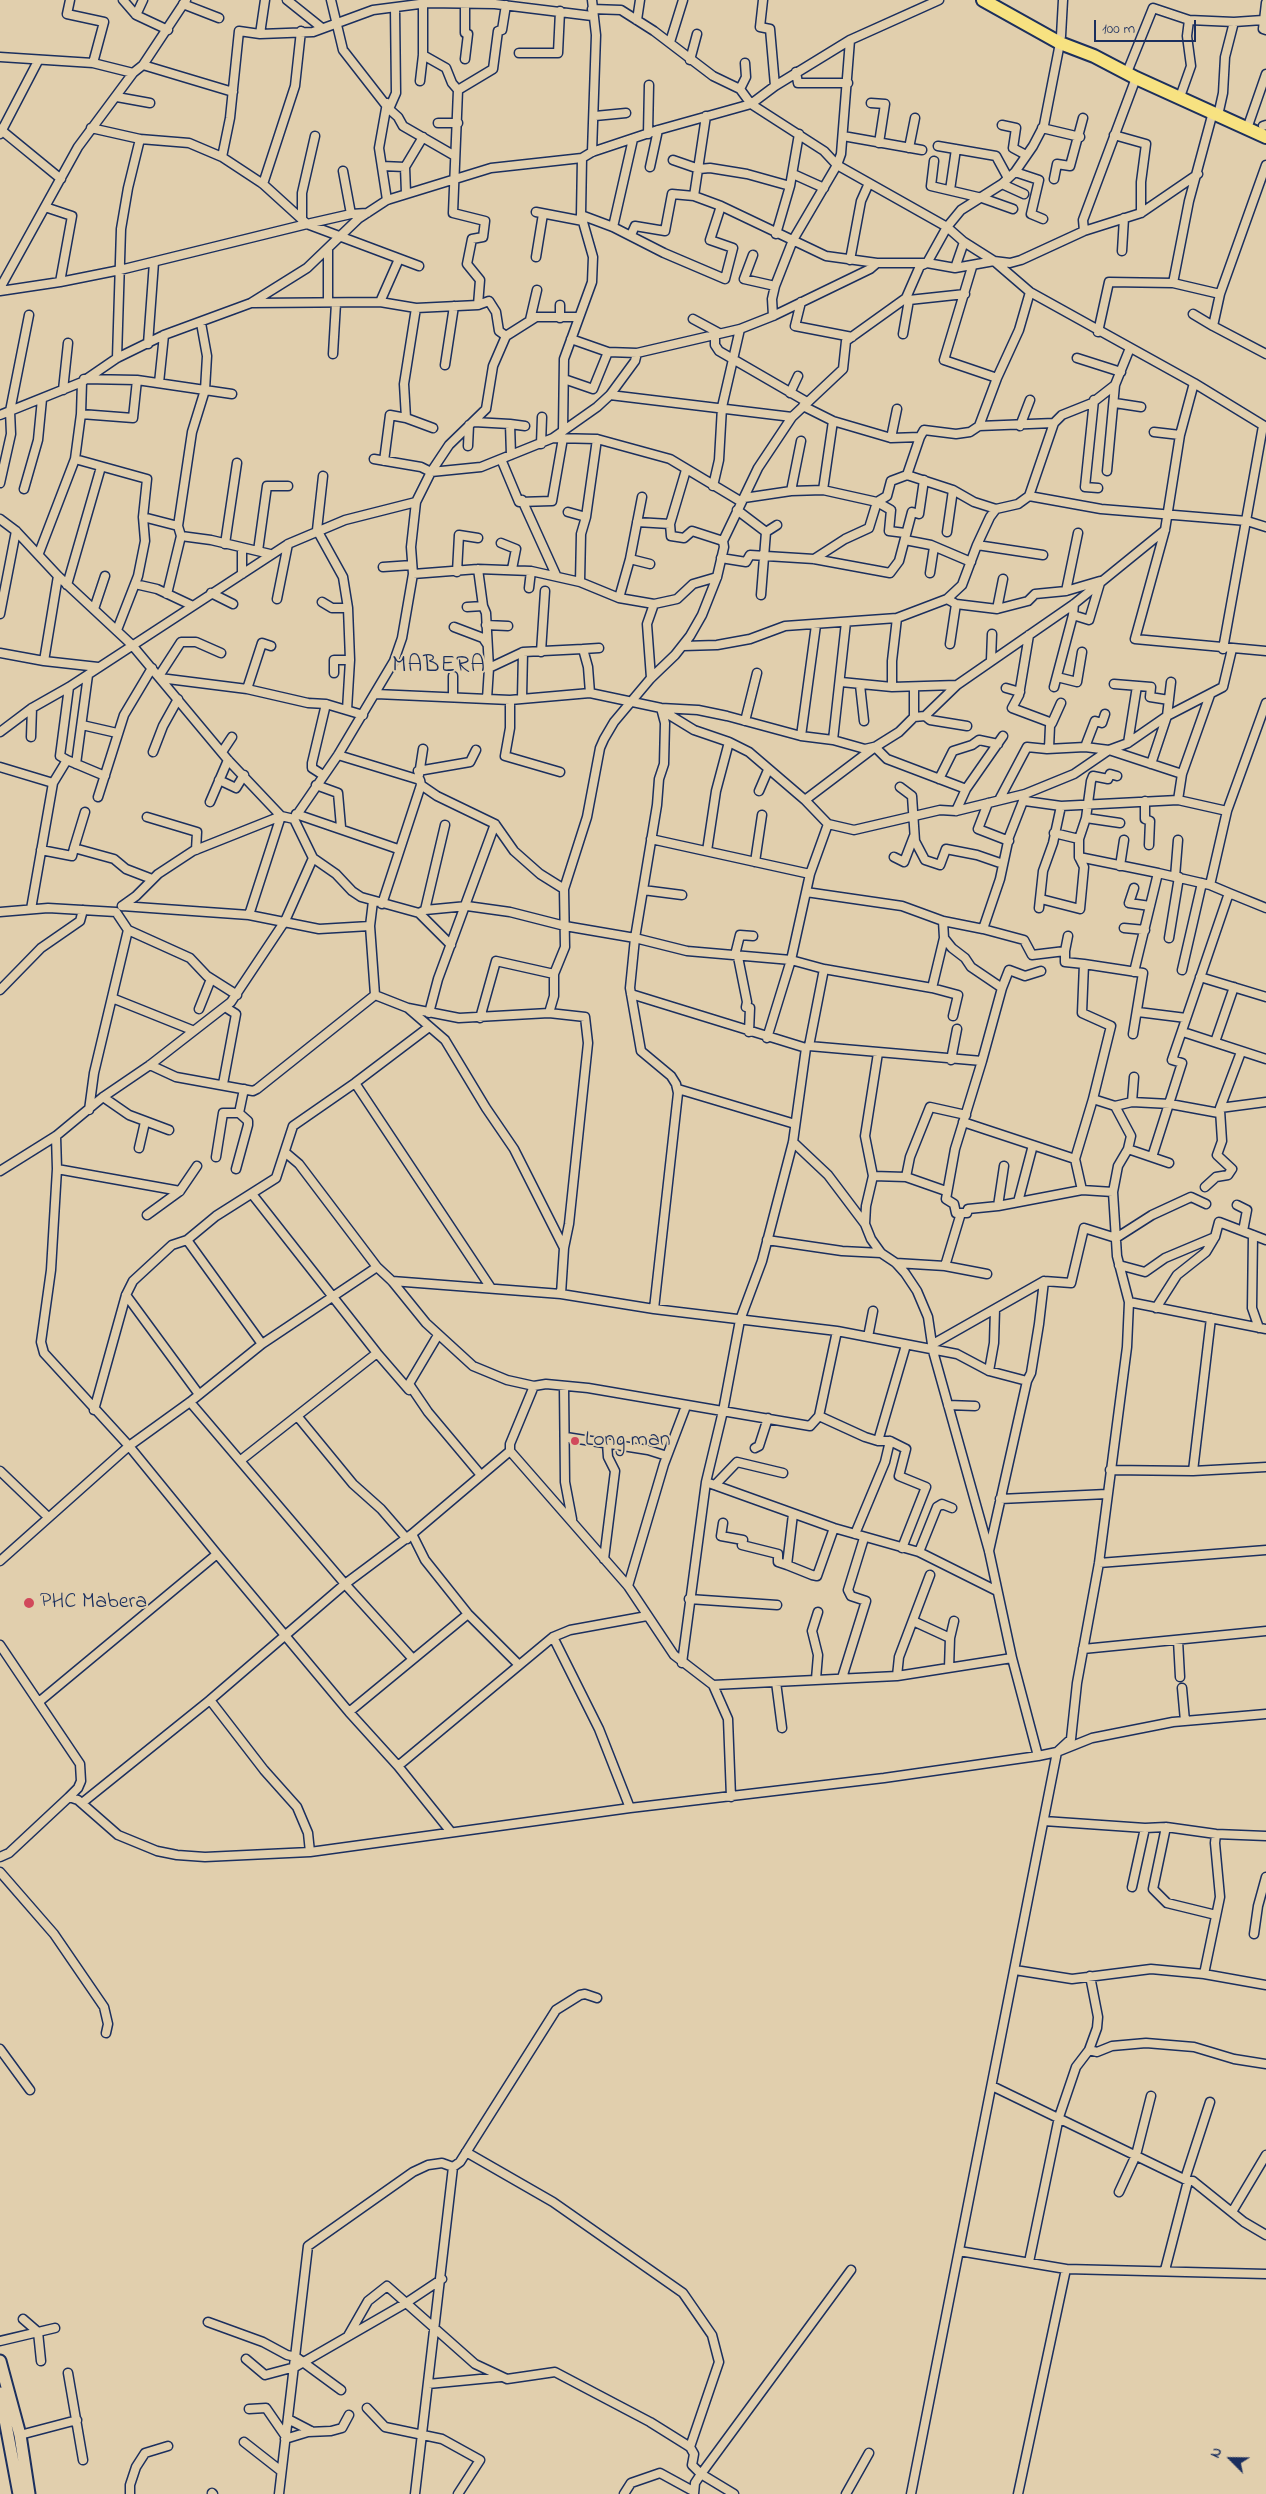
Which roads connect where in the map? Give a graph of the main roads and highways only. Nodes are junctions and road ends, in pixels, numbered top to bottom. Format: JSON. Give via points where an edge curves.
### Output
{"nodes":[{"id":1,"x":983,"y":0,"type":"edge"},
{"id":2,"x":996,"y":0,"type":"edge"},
{"id":3,"x":1060,"y":39,"type":"junction"},
{"id":4,"x":1132,"y":74,"type":"junction"},
{"id":5,"x":1216,"y":112,"type":"junction"},
{"id":6,"x":1265,"y":129,"type":"edge"},
{"id":7,"x":0,"y":2361,"type":"edge"},
{"id":8,"x":0,"y":2393,"type":"edge"},
{"id":9,"x":19,"y":2494,"type":"edge"},
{"id":10,"x":29,"y":2494,"type":"edge"}],
"edges":[{"from":1,"to":3,"type":"main road"},
{"from":2,"to":3,"type":"main road"},
{"from":3,"to":4,"type":"main road"},
{"from":4,"to":5,"type":"main road"},
{"from":4,"to":5,"type":"main road"},
{"from":5,"to":6,"type":"main road"},
{"from":5,"to":6,"type":"main road","via":[[1226,112]]},
{"from":7,"to":10,"type":"main road","via":[[20,2436]]},
{"from":8,"to":9,"type":"main road"}]}
